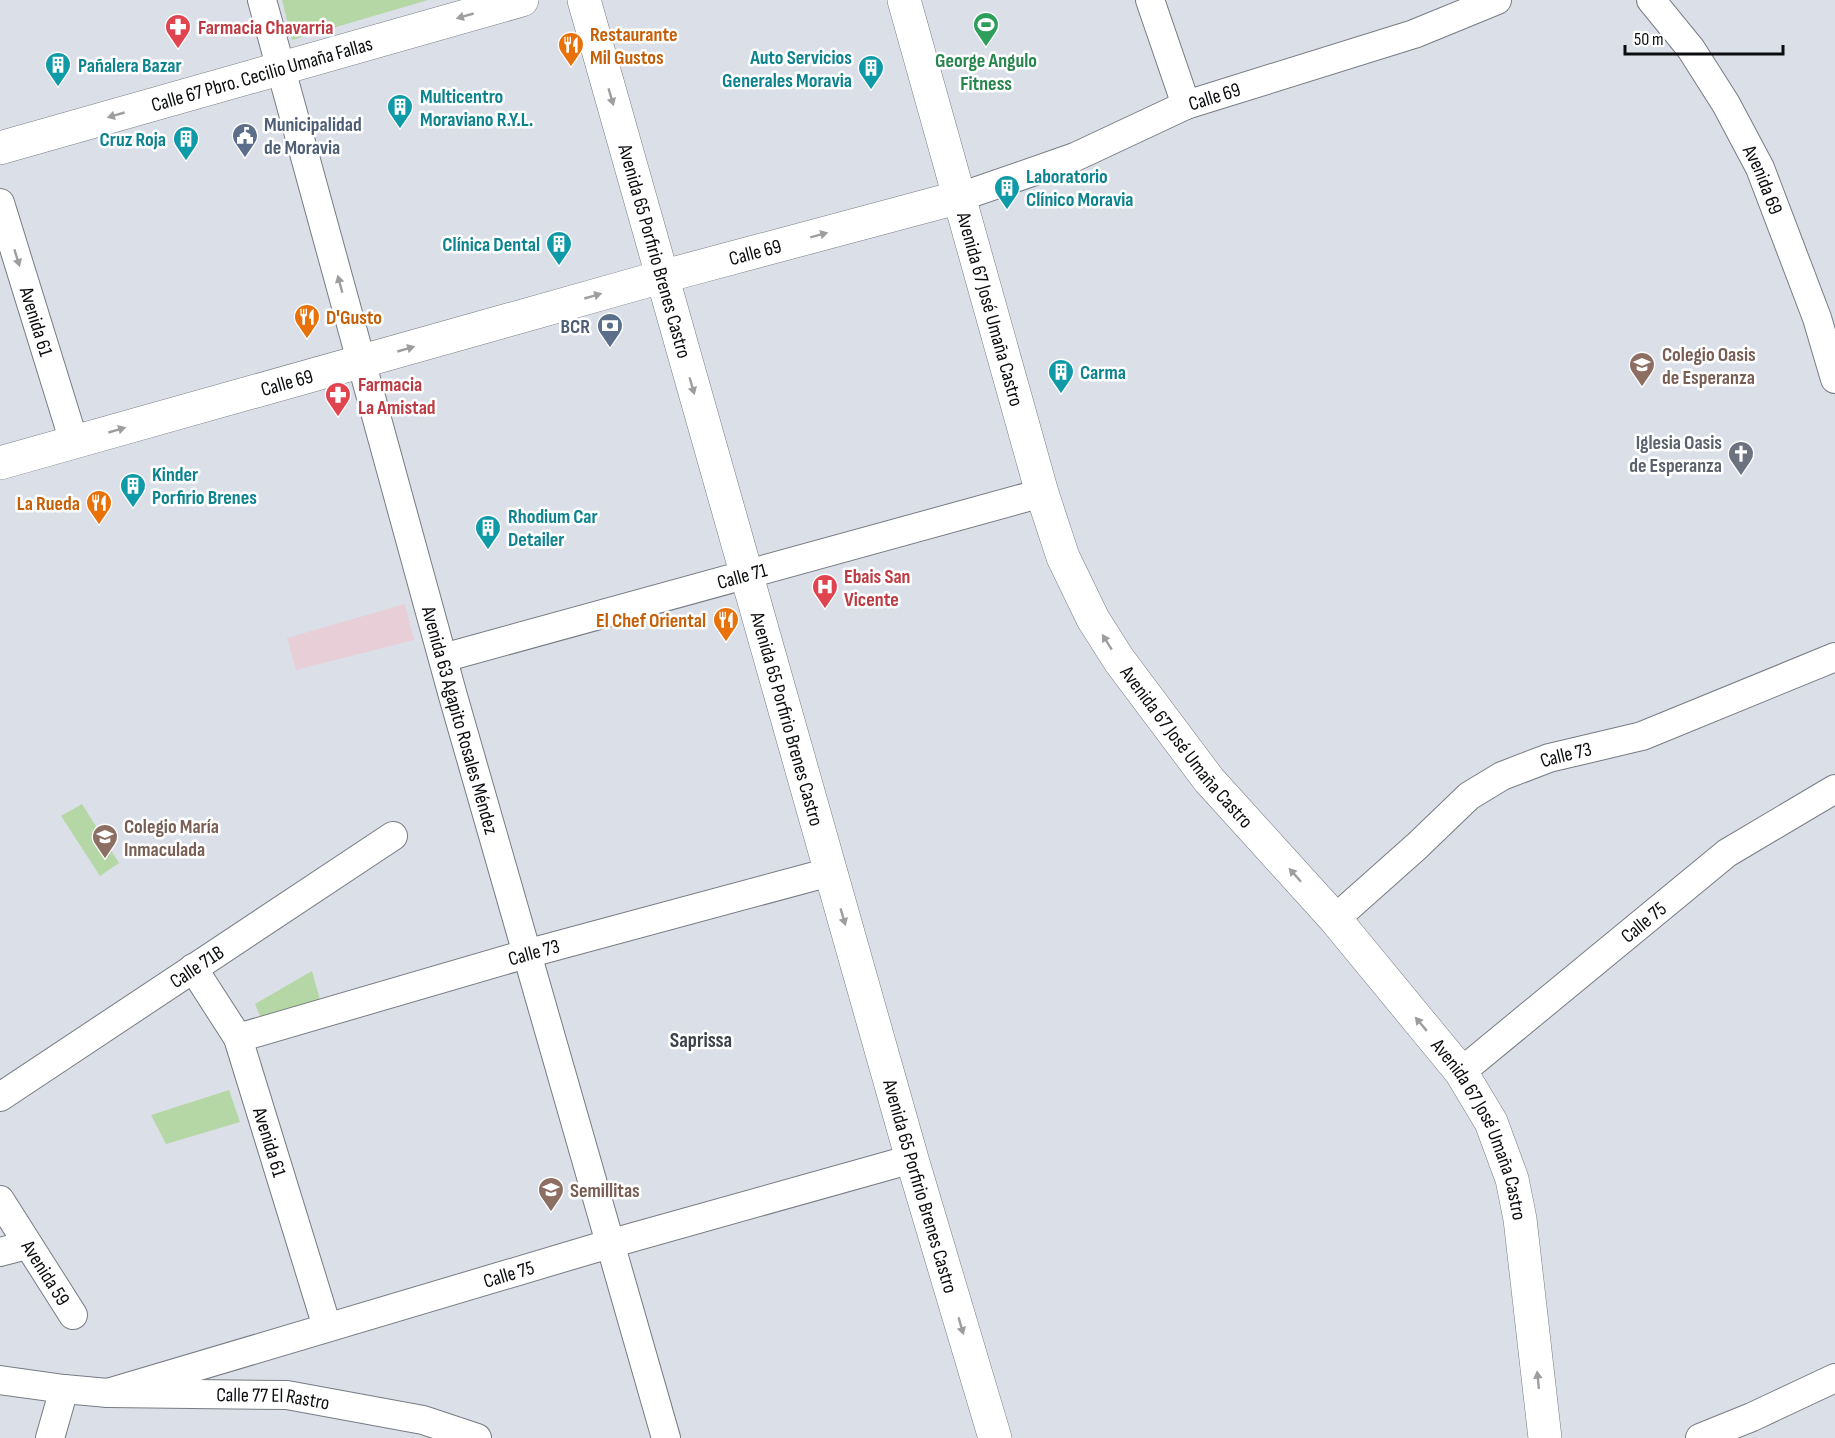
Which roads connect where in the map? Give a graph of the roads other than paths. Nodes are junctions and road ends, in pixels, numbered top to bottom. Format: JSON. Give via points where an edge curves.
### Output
{"nodes":[{"id":1,"x":262,"y":0,"type":"edge"},
{"id":2,"x":522,"y":0,"type":"edge"},
{"id":3,"x":584,"y":0,"type":"edge"},
{"id":4,"x":904,"y":0,"type":"edge"},
{"id":5,"x":1150,"y":0,"type":"edge"},
{"id":6,"x":1497,"y":0,"type":"edge"},
{"id":7,"x":1651,"y":0,"type":"edge"},
{"id":8,"x":281,"y":68,"type":"junction"},
{"id":9,"x":1185,"y":105,"type":"junction"},
{"id":10,"x":0,"y":148,"type":"edge"},
{"id":11,"x":960,"y":197,"type":"junction"},
{"id":12,"x":0,"y":203,"type":"edge"},
{"id":13,"x":661,"y":277,"type":"junction"},
{"id":14,"x":1826,"y":315,"type":"edge"},
{"id":15,"x":361,"y":361,"type":"junction"},
{"id":16,"x":1835,"y":379,"type":"edge"},
{"id":17,"x":74,"y":442,"type":"junction"},
{"id":18,"x":0,"y":463,"type":"edge"},
{"id":19,"x":1042,"y":493,"type":"junction"},
{"id":20,"x":746,"y":575,"type":"junction"},
{"id":21,"x":1835,"y":657,"type":"edge"},
{"id":22,"x":443,"y":658,"type":"junction"},
{"id":23,"x":1835,"y":789,"type":"edge"},
{"id":24,"x":393,"y":836,"type":"dead end"},
{"id":25,"x":831,"y":872,"type":"junction"},
{"id":26,"x":1335,"y":919,"type":"junction"},
{"id":27,"x":526,"y":954,"type":"junction"},
{"id":28,"x":193,"y":968,"type":"junction"},
{"id":29,"x":238,"y":1038,"type":"junction"},
{"id":30,"x":1461,"y":1072,"type":"junction"},
{"id":31,"x":0,"y":1097,"type":"edge"},
{"id":32,"x":912,"y":1159,"type":"junction"},
{"id":33,"x":0,"y":1200,"type":"edge"},
{"id":34,"x":609,"y":1244,"type":"junction"},
{"id":35,"x":27,"y":1245,"type":"junction"},
{"id":36,"x":0,"y":1252,"type":"edge"},
{"id":37,"x":73,"y":1315,"type":"dead end"},
{"id":38,"x":327,"y":1326,"type":"junction"},
{"id":39,"x":1835,"y":1378,"type":"edge"},
{"id":40,"x":0,"y":1380,"type":"edge"},
{"id":41,"x":64,"y":1389,"type":"junction"},
{"id":42,"x":108,"y":1393,"type":"junction"},
{"id":43,"x":423,"y":1429,"type":"edge"},
{"id":44,"x":50,"y":1438,"type":"edge"},
{"id":45,"x":477,"y":1438,"type":"edge"},
{"id":46,"x":666,"y":1438,"type":"edge"},
{"id":47,"x":994,"y":1438,"type":"edge"},
{"id":48,"x":1545,"y":1438,"type":"edge"},
{"id":49,"x":1700,"y":1438,"type":"edge"}],
"edges":[{"from":1,"to":8,"type":"street","name":"Avenida 63 Agapito Rosales Méndez"},
{"from":2,"to":8,"type":"main road","name":"Calle 67 Pbro. Cecilio Umaña Fallas","one_way":true},
{"from":3,"to":13,"type":"main road","name":"Avenida 65 Porfirio Brenes Castro","one_way":true},
{"from":4,"to":11,"type":"main road","name":"Avenida 67 José Umaña Castro"},
{"from":5,"to":9,"type":"street"},
{"from":6,"to":9,"type":"street","name":"Calle 69","via":[[1414,34]]},
{"from":7,"to":14,"type":"street","name":"Avenida 69","via":[[1726,104],[1760,168]]},
{"from":8,"to":10,"type":"main road","name":"Calle 67 Pbro. Cecilio Umaña Fallas","one_way":true},
{"from":15,"to":8,"type":"street","name":"Avenida 63 Agapito Rosales Méndez","one_way":true},
{"from":9,"to":11,"type":"street","name":"Calle 69","via":[[1075,157]]},
{"from":13,"to":11,"type":"main road","name":"Calle 69","one_way":true},
{"from":11,"to":19,"type":"main road","name":"Avenida 67 José Umaña Castro"},
{"from":12,"to":17,"type":"street","name":"Avenida 61","one_way":true},
{"from":15,"to":13,"type":"main road","name":"Calle 69","one_way":true},
{"from":13,"to":20,"type":"main road","name":"Avenida 65 Porfirio Brenes Castro","one_way":true},
{"from":14,"to":16,"type":"street","name":"Avenida 69"},
{"from":17,"to":15,"type":"main road","name":"Calle 69","one_way":true},
{"from":15,"to":22,"type":"street","name":"Avenida 63 Agapito Rosales Méndez"},
{"from":17,"to":18,"type":"main road","name":"Calle 69"},
{"from":19,"to":20,"type":"street","name":"Calle 71"},
{"from":26,"to":19,"type":"main road","name":"Avenida 67 José Umaña Castro","one_way":true,"via":[[1209,780],[1119,660],[1093,620],[1063,557]]},
{"from":20,"to":22,"type":"street","name":"Calle 71"},
{"from":20,"to":25,"type":"main road","name":"Avenida 65 Porfirio Brenes Castro"},
{"from":21,"to":26,"type":"street","name":"Calle 73","via":[[1642,736],[1549,758],[1502,776],[1469,796]]},
{"from":22,"to":27,"type":"street","name":"Avenida 63 Agapito Rosales Méndez"},
{"from":23,"to":30,"type":"street","name":"Calle 75","via":[[1727,853]]},
{"from":24,"to":28,"type":"street","name":"Calle 71B"},
{"from":25,"to":27,"type":"street","name":"Calle 73"},
{"from":25,"to":32,"type":"main road","name":"Avenida 65 Porfirio Brenes Castro","one_way":true},
{"from":30,"to":26,"type":"main road","name":"Avenida 67 José Umaña Castro","one_way":true},
{"from":27,"to":29,"type":"street","name":"Calle 73"},
{"from":27,"to":34,"type":"street","name":"Avenida 63 Agapito Rosales Méndez"},
{"from":28,"to":29,"type":"street","name":"Avenida 61"},
{"from":28,"to":31,"type":"street","name":"Calle 71B"},
{"from":29,"to":38,"type":"street","name":"Avenida 61"},
{"from":48,"to":30,"type":"main road","name":"Avenida 67 José Umaña Castro","one_way":true,"via":[[1512,1179],[1491,1122]]},
{"from":32,"to":34,"type":"street","name":"Calle 75"},
{"from":32,"to":47,"type":"main road","name":"Avenida 65 Porfirio Brenes Castro","one_way":true},
{"from":33,"to":35,"type":"street","name":"Avenida 59"},
{"from":34,"to":38,"type":"street","name":"Calle 75"},
{"from":34,"to":46,"type":"street","name":"Avenida 63 Agapito Rosales Méndez"},
{"from":35,"to":36,"type":"street"},
{"from":35,"to":37,"type":"street","name":"Avenida 59"},
{"from":38,"to":42,"type":"street","name":"Calle 75"},
{"from":39,"to":49,"type":"street"},
{"from":40,"to":41,"type":"street","name":"Calle 77 El Rastro"},
{"from":41,"to":42,"type":"street","name":"Calle 77 El Rastro"},
{"from":41,"to":44,"type":"street"},
{"from":42,"to":43,"type":"street","name":"Calle 77 El Rastro","via":[[287,1395]]},
{"from":43,"to":45,"type":"street","name":"Calle 77 El Rastro"}]}
